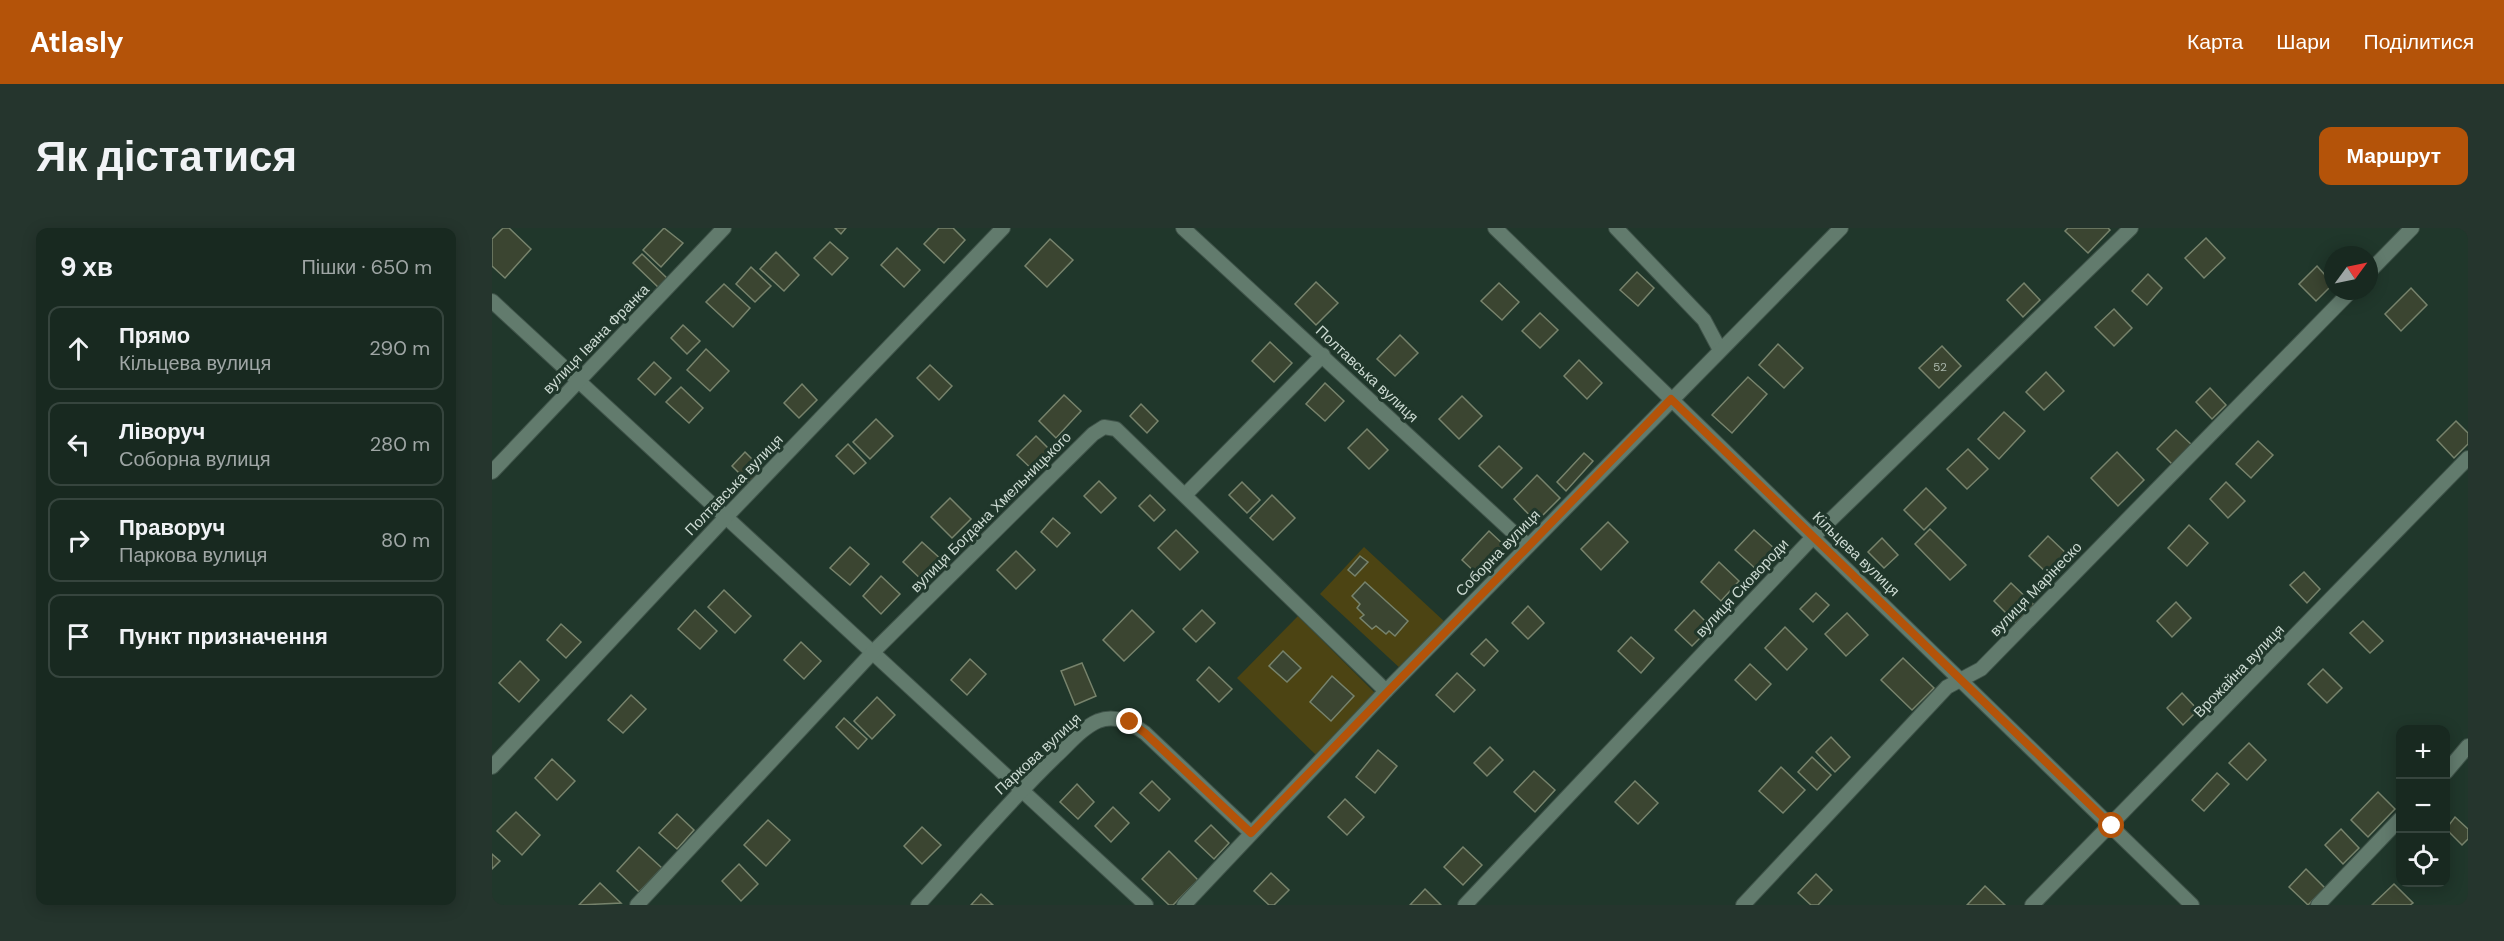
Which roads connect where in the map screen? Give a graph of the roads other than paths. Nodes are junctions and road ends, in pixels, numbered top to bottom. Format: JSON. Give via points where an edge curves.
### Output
{"nodes":[{"id":1,"x":723,"y":228,"type":"edge"},
{"id":2,"x":1003,"y":228,"type":"edge"},
{"id":3,"x":1183,"y":228,"type":"edge"},
{"id":4,"x":1495,"y":228,"type":"edge"},
{"id":5,"x":1616,"y":228,"type":"edge"},
{"id":6,"x":1841,"y":228,"type":"edge"},
{"id":7,"x":2131,"y":228,"type":"edge"},
{"id":8,"x":2412,"y":228,"type":"edge"},
{"id":9,"x":2378,"y":263,"type":"edge"},
{"id":10,"x":2342,"y":300,"type":"edge"},
{"id":11,"x":492,"y":301,"type":"edge"},
{"id":12,"x":1720,"y":350,"type":"junction"},
{"id":13,"x":1323,"y":355,"type":"junction"},
{"id":14,"x":579,"y":380,"type":"junction"},
{"id":15,"x":1671,"y":399,"type":"junction"},
{"id":16,"x":2468,"y":458,"type":"edge"},
{"id":17,"x":492,"y":472,"type":"edge"},
{"id":18,"x":1185,"y":495,"type":"junction"},
{"id":19,"x":726,"y":517,"type":"junction"},
{"id":20,"x":1814,"y":536,"type":"junction"},
{"id":21,"x":1528,"y":546,"type":"junction"},
{"id":22,"x":872,"y":653,"type":"junction"},
{"id":23,"x":1960,"y":678,"type":"junction"},
{"id":24,"x":1386,"y":691,"type":"junction"},
{"id":25,"x":2468,"y":746,"type":"edge"},
{"id":26,"x":2450,"y":766,"type":"edge"},
{"id":27,"x":492,"y":767,"type":"edge"},
{"id":28,"x":1021,"y":790,"type":"junction"},
{"id":29,"x":2396,"y":823,"type":"edge"},
{"id":30,"x":2112,"y":826,"type":"junction"},
{"id":31,"x":1251,"y":833,"type":"junction"},
{"id":32,"x":920,"y":904,"type":"edge"},
{"id":33,"x":637,"y":905,"type":"edge"},
{"id":34,"x":1146,"y":905,"type":"edge"},
{"id":35,"x":1184,"y":905,"type":"edge"},
{"id":36,"x":1465,"y":905,"type":"edge"},
{"id":37,"x":1743,"y":905,"type":"edge"},
{"id":38,"x":2032,"y":905,"type":"edge"},
{"id":39,"x":2192,"y":905,"type":"edge"},
{"id":40,"x":2318,"y":905,"type":"edge"}],
"edges":[{"from":1,"to":14,"type":"street","name":"вулиця Івана Франка"},
{"from":2,"to":19,"type":"street","name":"Полтавська вулиця"},
{"from":3,"to":13,"type":"street","name":"Полтавська вулиця"},
{"from":4,"to":15,"type":"street","name":"Кільцева вулиця"},
{"from":5,"to":12,"type":"street","via":[[1704,320]]},
{"from":6,"to":12,"type":"street","name":"Соборна вулиця"},
{"from":7,"to":20,"type":"street","name":"вулиця Сковороди"},
{"from":8,"to":9,"type":"street"},
{"from":10,"to":23,"type":"street","name":"вулиця Марінеско","via":[[1981,669]]},
{"from":11,"to":14,"type":"street"},
{"from":12,"to":15,"type":"street","name":"Соборна вулиця"},
{"from":13,"to":18,"type":"street"},
{"from":13,"to":21,"type":"street","name":"Полтавська вулиця"},
{"from":14,"to":17,"type":"street","name":"вулиця Івана Франка"},
{"from":14,"to":19,"type":"street"},
{"from":15,"to":20,"type":"street","name":"Кільцева вулиця"},
{"from":15,"to":21,"type":"street","name":"Соборна вулиця"},
{"from":16,"to":30,"type":"street","name":"Врожайна вулиця"},
{"from":18,"to":22,"type":"street","name":"вулиця Богдана Хмельницького","via":[[1116,429],[1104,427]]},
{"from":18,"to":24,"type":"street","name":"вулиця Богдана Хмельницького"},
{"from":19,"to":22,"type":"street"},
{"from":19,"to":27,"type":"street","name":"Полтавська вулиця"},
{"from":20,"to":23,"type":"street","name":"Кільцева вулиця"},
{"from":20,"to":36,"type":"street","name":"вулиця Сковороди"},
{"from":21,"to":24,"type":"street","name":"Соборна вулиця"},
{"from":22,"to":28,"type":"street"},
{"from":22,"to":33,"type":"street","name":"вулиця Богдана Хмельницького"},
{"from":23,"to":30,"type":"street","name":"Кільцева вулиця"},
{"from":23,"to":37,"type":"street","name":"вулиця Марінеско","via":[[1947,687]]},
{"from":24,"to":31,"type":"street","name":"Соборна вулиця"},
{"from":25,"to":26,"type":"street"},
{"from":28,"to":31,"type":"street","name":"Паркова вулиця","via":[[1084,730],[1113,718],[1130,722],[1145,733]]},
{"from":28,"to":32,"type":"street","name":"Паркова вулиця"},
{"from":28,"to":34,"type":"street"},
{"from":29,"to":40,"type":"street"},
{"from":30,"to":38,"type":"street","name":"Врожайна вулиця","via":[[2095,838]]},
{"from":30,"to":39,"type":"street","name":"Кільцева вулиця"},
{"from":31,"to":35,"type":"street","name":"Соборна вулиця"}]}
